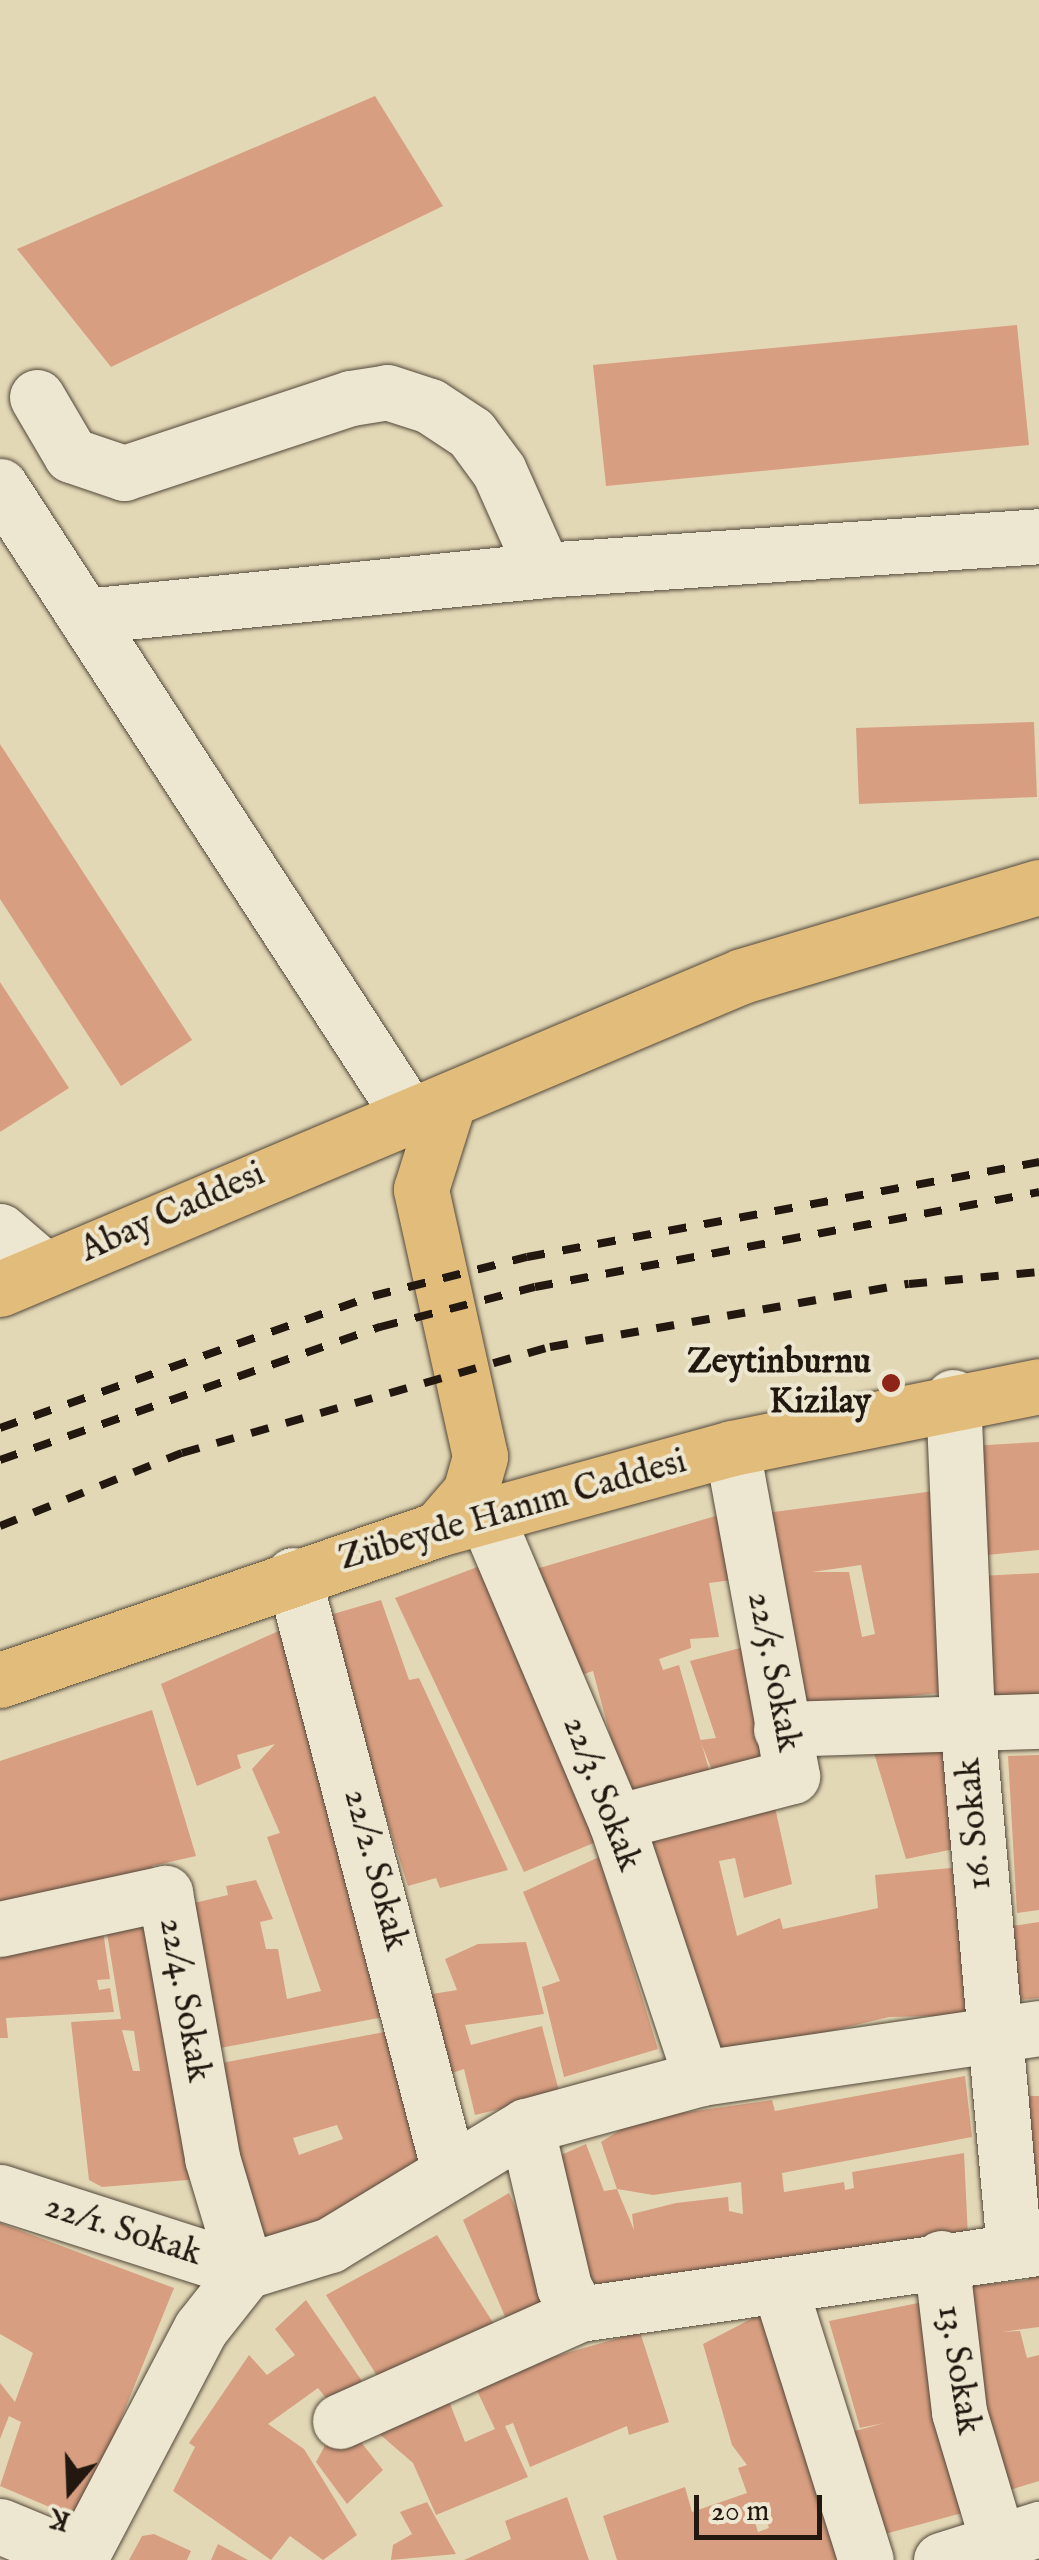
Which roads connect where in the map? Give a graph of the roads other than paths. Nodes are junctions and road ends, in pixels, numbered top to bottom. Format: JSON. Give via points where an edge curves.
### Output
{"nodes":[{"id":1,"x":37,"y":397,"type":"dead end"},
{"id":2,"x":0,"y":486,"type":"edge"},
{"id":3,"x":1039,"y":536,"type":"edge"},
{"id":4,"x":544,"y":570,"type":"junction"},
{"id":5,"x":85,"y":616,"type":"junction"},
{"id":6,"x":1039,"y":887,"type":"edge"},
{"id":7,"x":429,"y":1108,"type":"junction"},
{"id":8,"x":346,"y":1138,"type":"junction"},
{"id":9,"x":421,"y":1189,"type":"junction"},
{"id":10,"x":0,"y":1231,"type":"edge"},
{"id":11,"x":22,"y":1279,"type":"edge"},
{"id":12,"x":1039,"y":1386,"type":"edge"},
{"id":13,"x":954,"y":1397,"type":"junction"},
{"id":14,"x":732,"y":1448,"type":"junction"},
{"id":15,"x":480,"y":1456,"type":"junction"},
{"id":16,"x":566,"y":1494,"type":"junction"},
{"id":17,"x":462,"y":1523,"type":"junction"},
{"id":18,"x":293,"y":1575,"type":"junction"},
{"id":19,"x":0,"y":1680,"type":"edge"},
{"id":20,"x":967,"y":1720,"type":"junction"},
{"id":21,"x":1039,"y":1722,"type":"edge"},
{"id":22,"x":781,"y":1729,"type":"junction"},
{"id":23,"x":616,"y":1822,"type":"junction"},
{"id":24,"x":0,"y":1928,"type":"edge"},
{"id":25,"x":1016,"y":2030,"type":"edge"},
{"id":26,"x":701,"y":2078,"type":"junction"},
{"id":27,"x":526,"y":2126,"type":"junction"},
{"id":28,"x":448,"y":2168,"type":"junction"},
{"id":29,"x":0,"y":2192,"type":"edge"},
{"id":30,"x":1026,"y":2248,"type":"edge"},
{"id":31,"x":941,"y":2258,"type":"junction"},
{"id":32,"x":246,"y":2270,"type":"junction"},
{"id":33,"x":780,"y":2288,"type":"junction"},
{"id":34,"x":579,"y":2314,"type":"junction"},
{"id":35,"x":340,"y":2421,"type":"dead end"},
{"id":36,"x":0,"y":2526,"type":"edge"},
{"id":37,"x":1018,"y":2534,"type":"edge"},
{"id":38,"x":80,"y":2560,"type":"edge"},
{"id":39,"x":866,"y":2560,"type":"edge"},
{"id":40,"x":941,"y":2560,"type":"edge"}],
"edges":[{"from":1,"to":4,"type":"street","via":[[70,455],[124,473],[351,398],[387,392],[430,406],[471,433],[499,471]]},
{"from":2,"to":5,"type":"street"},
{"from":3,"to":4,"type":"street"},
{"from":4,"to":5,"type":"street"},
{"from":5,"to":7,"type":"street"},
{"from":6,"to":7,"type":"main road","name":"Abay Caddesi","via":[[742,976]]},
{"from":7,"to":8,"type":"main road","name":"Abay Caddesi"},
{"from":7,"to":9,"type":"main road"},
{"from":8,"to":9,"type":"main road","via":[[388,1157]]},
{"from":8,"to":11,"type":"main road","name":"Abay Caddesi"},
{"from":9,"to":15,"type":"main road"},
{"from":10,"to":11,"type":"street"},
{"from":12,"to":13,"type":"main road","name":"Zübeyde Hanım Caddesi"},
{"from":13,"to":14,"type":"main road","name":"Zübeyde Hanım Caddesi"},
{"from":13,"to":20,"type":"street","name":"16. Sokak"},
{"from":14,"to":16,"type":"main road","name":"Zübeyde Hanım Caddesi"},
{"from":14,"to":22,"type":"street","name":"22/5. Sokak"},
{"from":15,"to":16,"type":"main road","via":[[522,1484]]},
{"from":15,"to":17,"type":"main road"},
{"from":16,"to":17,"type":"main road","name":"Zübeyde Hanım Caddesi"},
{"from":17,"to":18,"type":"main road","name":"Zübeyde Hanım Caddesi"},
{"from":17,"to":23,"type":"street","name":"22/3. Sokak"},
{"from":18,"to":19,"type":"main road","name":"Zübeyde Hanım Caddesi"},
{"from":18,"to":28,"type":"street","name":"22/2. Sokak"},
{"from":20,"to":21,"type":"street"},
{"from":20,"to":22,"type":"street"},
{"from":20,"to":25,"type":"street","name":"16. Sokak"},
{"from":22,"to":23,"type":"street","name":"22/5. Sokak","via":[[792,1776]]},
{"from":23,"to":26,"type":"street","name":"22/3. Sokak"},
{"from":24,"to":32,"type":"street","name":"22/4. Sokak","via":[[165,1893],[212,2158]]},
{"from":25,"to":26,"type":"street"},
{"from":25,"to":30,"type":"street","name":"16. Sokak"},
{"from":26,"to":27,"type":"street"},
{"from":27,"to":28,"type":"street"},
{"from":27,"to":34,"type":"street","via":[[564,2287]]},
{"from":28,"to":32,"type":"street","via":[[330,2245]]},
{"from":29,"to":32,"type":"street","name":"22/1. Sokak"},
{"from":30,"to":31,"type":"street"},
{"from":31,"to":33,"type":"street"},
{"from":31,"to":37,"type":"street","name":"13. Sokak","via":[[959,2412]]},
{"from":32,"to":38,"type":"street","via":[[201,2328]]},
{"from":33,"to":34,"type":"street"},
{"from":33,"to":39,"type":"street"},
{"from":34,"to":35,"type":"street"},
{"from":36,"to":38,"type":"street"},
{"from":37,"to":40,"type":"street","name":"13. Sokak"}]}
